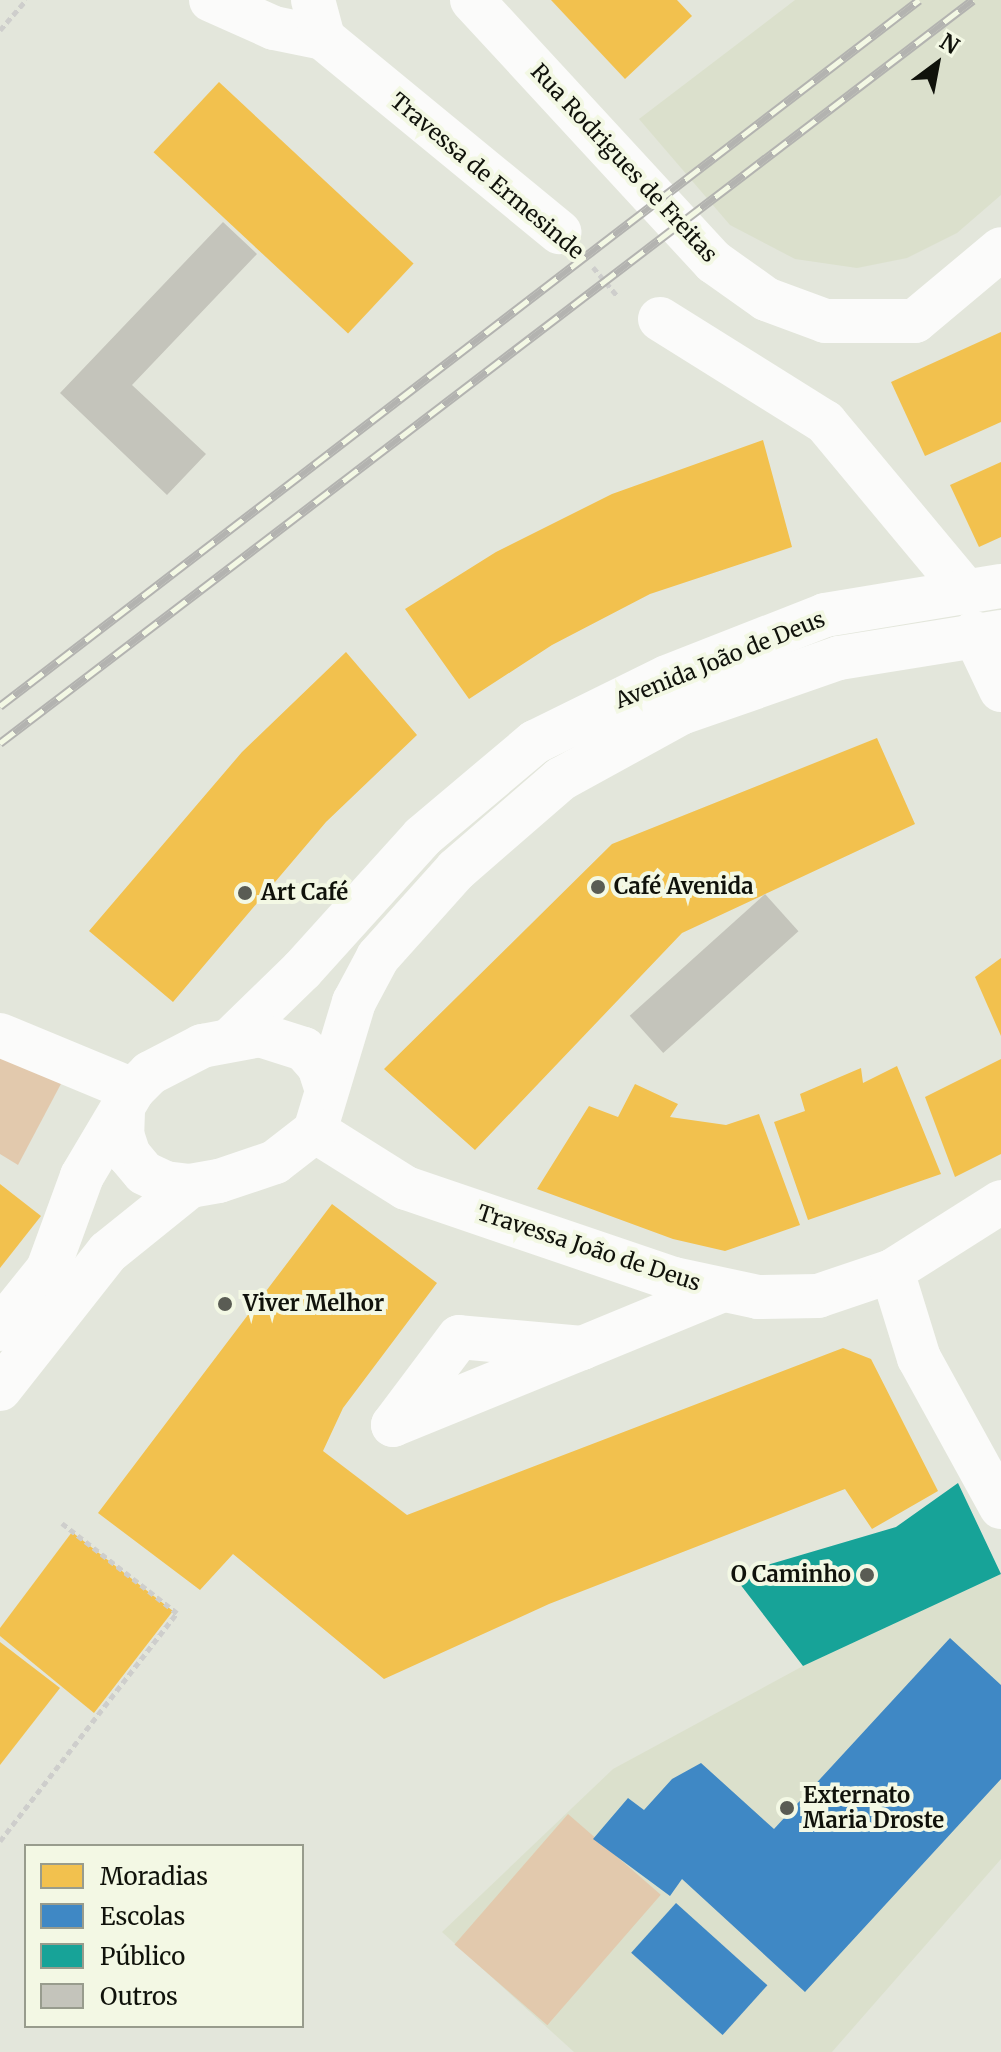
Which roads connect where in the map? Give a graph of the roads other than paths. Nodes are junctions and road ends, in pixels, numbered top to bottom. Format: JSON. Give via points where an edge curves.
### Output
{"nodes":[{"id":1,"x":211,"y":0,"type":"edge"},
{"id":2,"x":472,"y":0,"type":"edge"},
{"id":3,"x":318,"y":19,"type":"edge"},
{"id":4,"x":559,"y":232,"type":"road end"},
{"id":5,"x":1001,"y":249,"type":"edge"},
{"id":6,"x":660,"y":319,"type":"road end"},
{"id":7,"x":983,"y":587,"type":"edge"},
{"id":8,"x":988,"y":633,"type":"edge"},
{"id":9,"x":1001,"y":690,"type":"edge"},
{"id":10,"x":0,"y":1035,"type":"edge"},
{"id":11,"x":231,"y":1039,"type":"junction"},
{"id":12,"x":326,"y":1088,"type":"junction"},
{"id":13,"x":128,"y":1101,"type":"junction"},
{"id":14,"x":315,"y":1131,"type":"junction"},
{"id":15,"x":190,"y":1186,"type":"junction"},
{"id":16,"x":1001,"y":1202,"type":"edge"},
{"id":17,"x":892,"y":1271,"type":"junction"},
{"id":18,"x":723,"y":1290,"type":"junction"},
{"id":19,"x":0,"y":1329,"type":"edge"},
{"id":20,"x":582,"y":1348,"type":"dead end"},
{"id":21,"x":0,"y":1389,"type":"edge"},
{"id":22,"x":1001,"y":1507,"type":"edge"}],
"edges":[{"from":1,"to":3,"type":"main road","via":[[274,28]]},
{"from":2,"to":5,"type":"main road","name":"Rua Rodrigues de Freitas","via":[[714,262],[766,299],[825,321],[915,321]]},
{"from":3,"to":4,"type":"main road","name":"Travessa de Ermesinde"},
{"from":6,"to":7,"type":"main road","via":[[825,422]]},
{"from":7,"to":11,"type":"main road","name":"Avenida João de Deus","via":[[825,615],[667,677],[535,742],[422,837],[302,970]]},
{"from":8,"to":9,"type":"main road"},
{"from":8,"to":12,"type":"main road","name":"Avenida João de Deus","via":[[839,658],[695,708],[561,779],[456,870],[378,957],[354,1002]]},
{"from":10,"to":13,"type":"main road"},
{"from":11,"to":12,"type":"main road","name":"Avenida João de Deus","via":[[260,1035],[304,1049],[319,1066]]},
{"from":11,"to":13,"type":"main road","name":"Avenida João de Deus","via":[[175,1057]]},
{"from":12,"to":14,"type":"main road","name":"Avenida João de Deus"},
{"from":13,"to":15,"type":"main road","via":[[122,1134],[129,1155],[144,1173]]},
{"from":13,"to":19,"type":"main road","name":"Avenida João de Deus","via":[[82,1176],[48,1269]]},
{"from":14,"to":15,"type":"main road","via":[[298,1149],[250,1174]]},
{"from":14,"to":18,"type":"main road","name":"Travessa João de Deus","via":[[406,1188],[674,1279]]},
{"from":15,"to":21,"type":"main road","via":[[108,1252]]},
{"from":16,"to":17,"type":"main road","name":"Travessa João de Deus"},
{"from":17,"to":18,"type":"main road","name":"Travessa João de Deus","via":[[818,1296],[758,1297]]},
{"from":17,"to":22,"type":"main road","via":[[919,1358]]},
{"from":18,"to":20,"type":"main road"}]}
